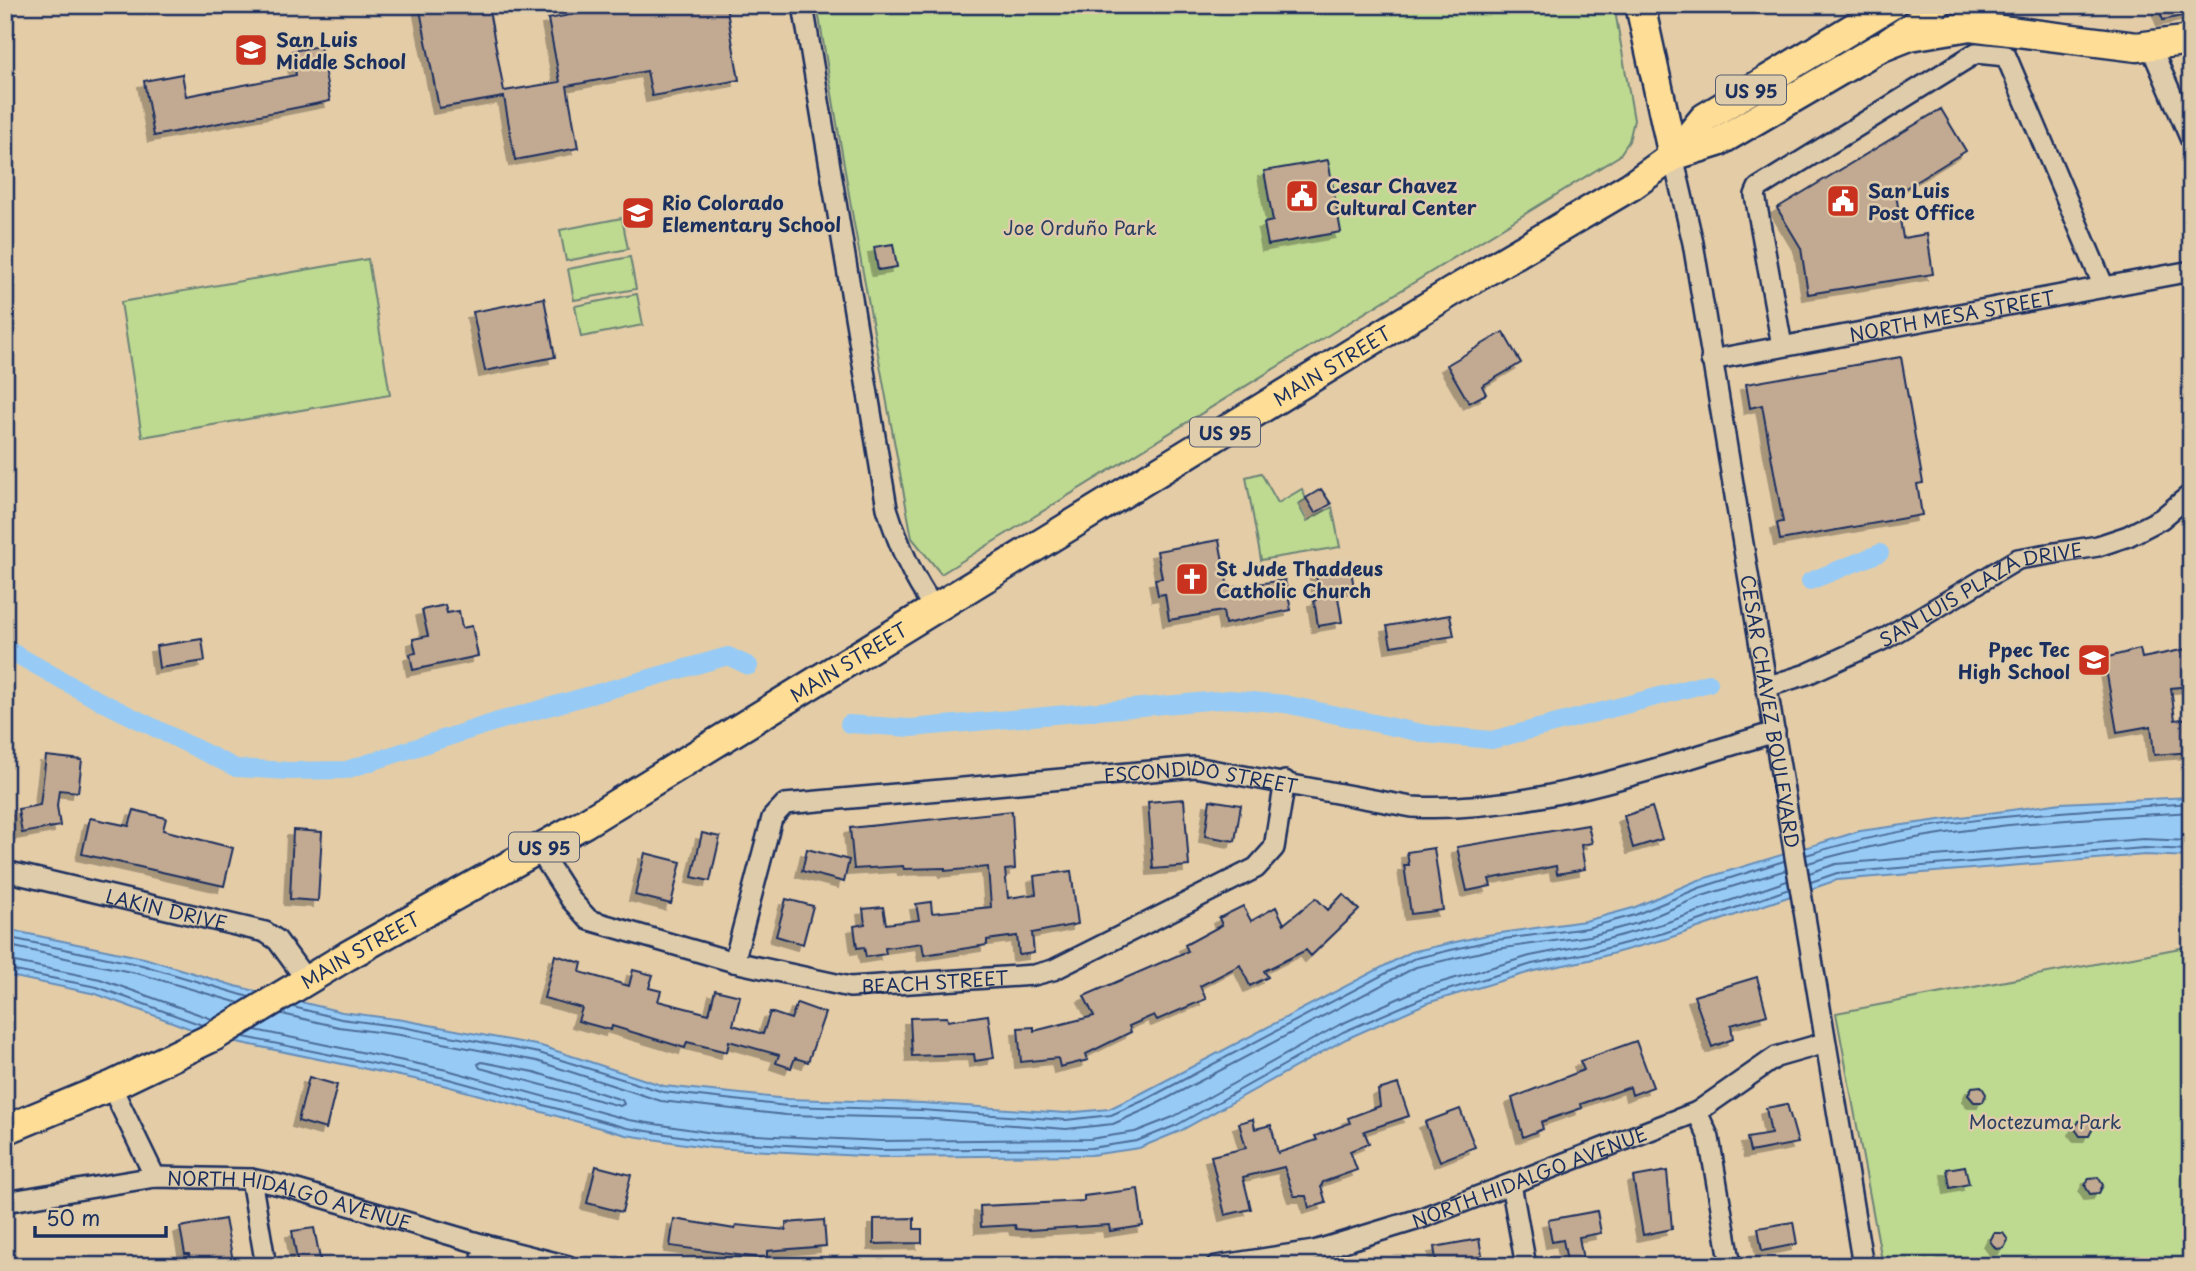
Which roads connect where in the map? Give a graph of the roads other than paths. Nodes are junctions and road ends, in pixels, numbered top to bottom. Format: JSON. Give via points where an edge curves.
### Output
{"nodes":[{"id":1,"x":803,"y":5,"type":"edge"},
{"id":2,"x":1640,"y":5,"type":"edge"},
{"id":3,"x":1891,"y":5,"type":"edge"},
{"id":4,"x":1938,"y":5,"type":"edge"},
{"id":5,"x":2191,"y":40,"type":"edge"},
{"id":6,"x":2151,"y":47,"type":"junction"},
{"id":7,"x":1877,"y":49,"type":"junction"},
{"id":8,"x":2191,"y":140,"type":"edge"},
{"id":9,"x":1673,"y":156,"type":"junction"},
{"id":10,"x":2191,"y":271,"type":"edge"},
{"id":11,"x":2104,"y":287,"type":"junction"},
{"id":12,"x":1782,"y":346,"type":"junction"},
{"id":13,"x":1711,"y":360,"type":"junction"},
{"id":14,"x":2191,"y":494,"type":"edge"},
{"id":15,"x":935,"y":609,"type":"junction"},
{"id":16,"x":1766,"y":687,"type":"junction"},
{"id":17,"x":1775,"y":732,"type":"junction"},
{"id":18,"x":1285,"y":781,"type":"junction"},
{"id":19,"x":539,"y":850,"type":"junction"},
{"id":20,"x":5,"y":871,"type":"edge"},
{"id":21,"x":734,"y":962,"type":"junction"},
{"id":22,"x":307,"y":981,"type":"junction"},
{"id":23,"x":1825,"y":1043,"type":"junction"},
{"id":24,"x":111,"y":1086,"type":"junction"},
{"id":25,"x":1697,"y":1112,"type":"junction"},
{"id":26,"x":5,"y":1130,"type":"edge"},
{"id":27,"x":155,"y":1177,"type":"junction"},
{"id":28,"x":251,"y":1180,"type":"junction"},
{"id":29,"x":1511,"y":1184,"type":"junction"},
{"id":30,"x":5,"y":1202,"type":"edge"},
{"id":31,"x":485,"y":1245,"type":"junction"},
{"id":32,"x":1316,"y":1258,"type":"edge"},
{"id":33,"x":267,"y":1266,"type":"edge"},
{"id":34,"x":480,"y":1266,"type":"edge"},
{"id":35,"x":568,"y":1266,"type":"edge"},
{"id":36,"x":1216,"y":1266,"type":"edge"},
{"id":37,"x":1526,"y":1266,"type":"edge"},
{"id":38,"x":1731,"y":1266,"type":"edge"},
{"id":39,"x":1864,"y":1266,"type":"edge"}],
"edges":[{"from":1,"to":15,"type":"street","via":[[887,508],[902,553]]},
{"from":2,"to":9,"type":"highway"},
{"from":3,"to":9,"type":"highway","name":"MAIN STREET","number":"US 95","via":[[1704,118]]},
{"from":4,"to":7,"type":"main road","name":"MAIN STREET","number":"US 95"},
{"from":5,"to":6,"type":"highway","number":"US 95"},
{"from":6,"to":7,"type":"highway","number":"US 95","via":[[1970,26],[1910,36]]},
{"from":6,"to":8,"type":"street"},
{"from":7,"to":9,"type":"highway","name":"MAIN STREET","number":"US 95","via":[[1718,142]]},
{"from":9,"to":13,"type":"street","name":"CESAR CHAVEZ BOULEVARD","via":[[1693,243]]},
{"from":9,"to":15,"type":"highway","name":"MAIN STREET","number":"US 95","via":[[1631,186]]},
{"from":10,"to":11,"type":"street","name":"NORTH MESA STREET"},
{"from":11,"to":12,"type":"street","name":"NORTH MESA STREET"},
{"from":11,"to":12,"type":"street","via":[[2006,56],[1976,53],[1758,188],[1755,195]]},
{"from":12,"to":13,"type":"street","name":"NORTH MESA STREET"},
{"from":13,"to":16,"type":"street","name":"CESAR CHAVEZ BOULEVARD"},
{"from":14,"to":16,"type":"street","name":"SAN LUIS PLAZA DRIVE","via":[[2161,519],[2128,537],[2018,559],[1886,638]]},
{"from":15,"to":19,"type":"highway","name":"MAIN STREET","number":"US 95"},
{"from":16,"to":17,"type":"street","name":"CESAR CHAVEZ BOULEVARD"},
{"from":17,"to":18,"type":"street","name":"ESCONDIDO STREET","via":[[1539,797],[1446,807],[1412,807]]},
{"from":17,"to":23,"type":"street","name":"CESAR CHAVEZ BOULEVARD"},
{"from":18,"to":21,"type":"street","name":"BEACH STREET","via":[[1274,848],[1256,868],[1053,970],[850,987]]},
{"from":18,"to":21,"type":"street","name":"ESCONDIDO STREET","via":[[1195,767],[785,804],[772,818]]},
{"from":19,"to":21,"type":"street","name":"BEACH STREET","via":[[589,920]]},
{"from":19,"to":22,"type":"highway","name":"MAIN STREET","number":"US 95"},
{"from":20,"to":22,"type":"street","name":"LAKIN DRIVE","via":[[265,932],[277,940]]},
{"from":22,"to":24,"type":"highway","name":"MAIN STREET","number":"US 95","via":[[212,1037]]},
{"from":23,"to":25,"type":"street","name":"NORTH HIDALGO AVENUE","via":[[1776,1057]]},
{"from":23,"to":39,"type":"street","name":"CESAR CHAVEZ BOULEVARD"},
{"from":24,"to":26,"type":"highway","name":"MAIN STREET","number":"US 95"},
{"from":24,"to":27,"type":"street"},
{"from":25,"to":29,"type":"street","name":"NORTH HIDALGO AVENUE"},
{"from":25,"to":38,"type":"street","via":[[1709,1139]]},
{"from":27,"to":28,"type":"street","name":"NORTH HIDALGO AVENUE"},
{"from":27,"to":30,"type":"street","name":"NORTH HIDALGO AVENUE"},
{"from":28,"to":31,"type":"street","name":"NORTH HIDALGO AVENUE"},
{"from":28,"to":33,"type":"street"},
{"from":29,"to":32,"type":"street","name":"NORTH HIDALGO AVENUE"},
{"from":29,"to":37,"type":"street"},
{"from":31,"to":34,"type":"street"},
{"from":31,"to":35,"type":"street","name":"NORTH HIDALGO AVENUE"},
{"from":32,"to":36,"type":"street","name":"NORTH HIDALGO AVENUE"}]}
